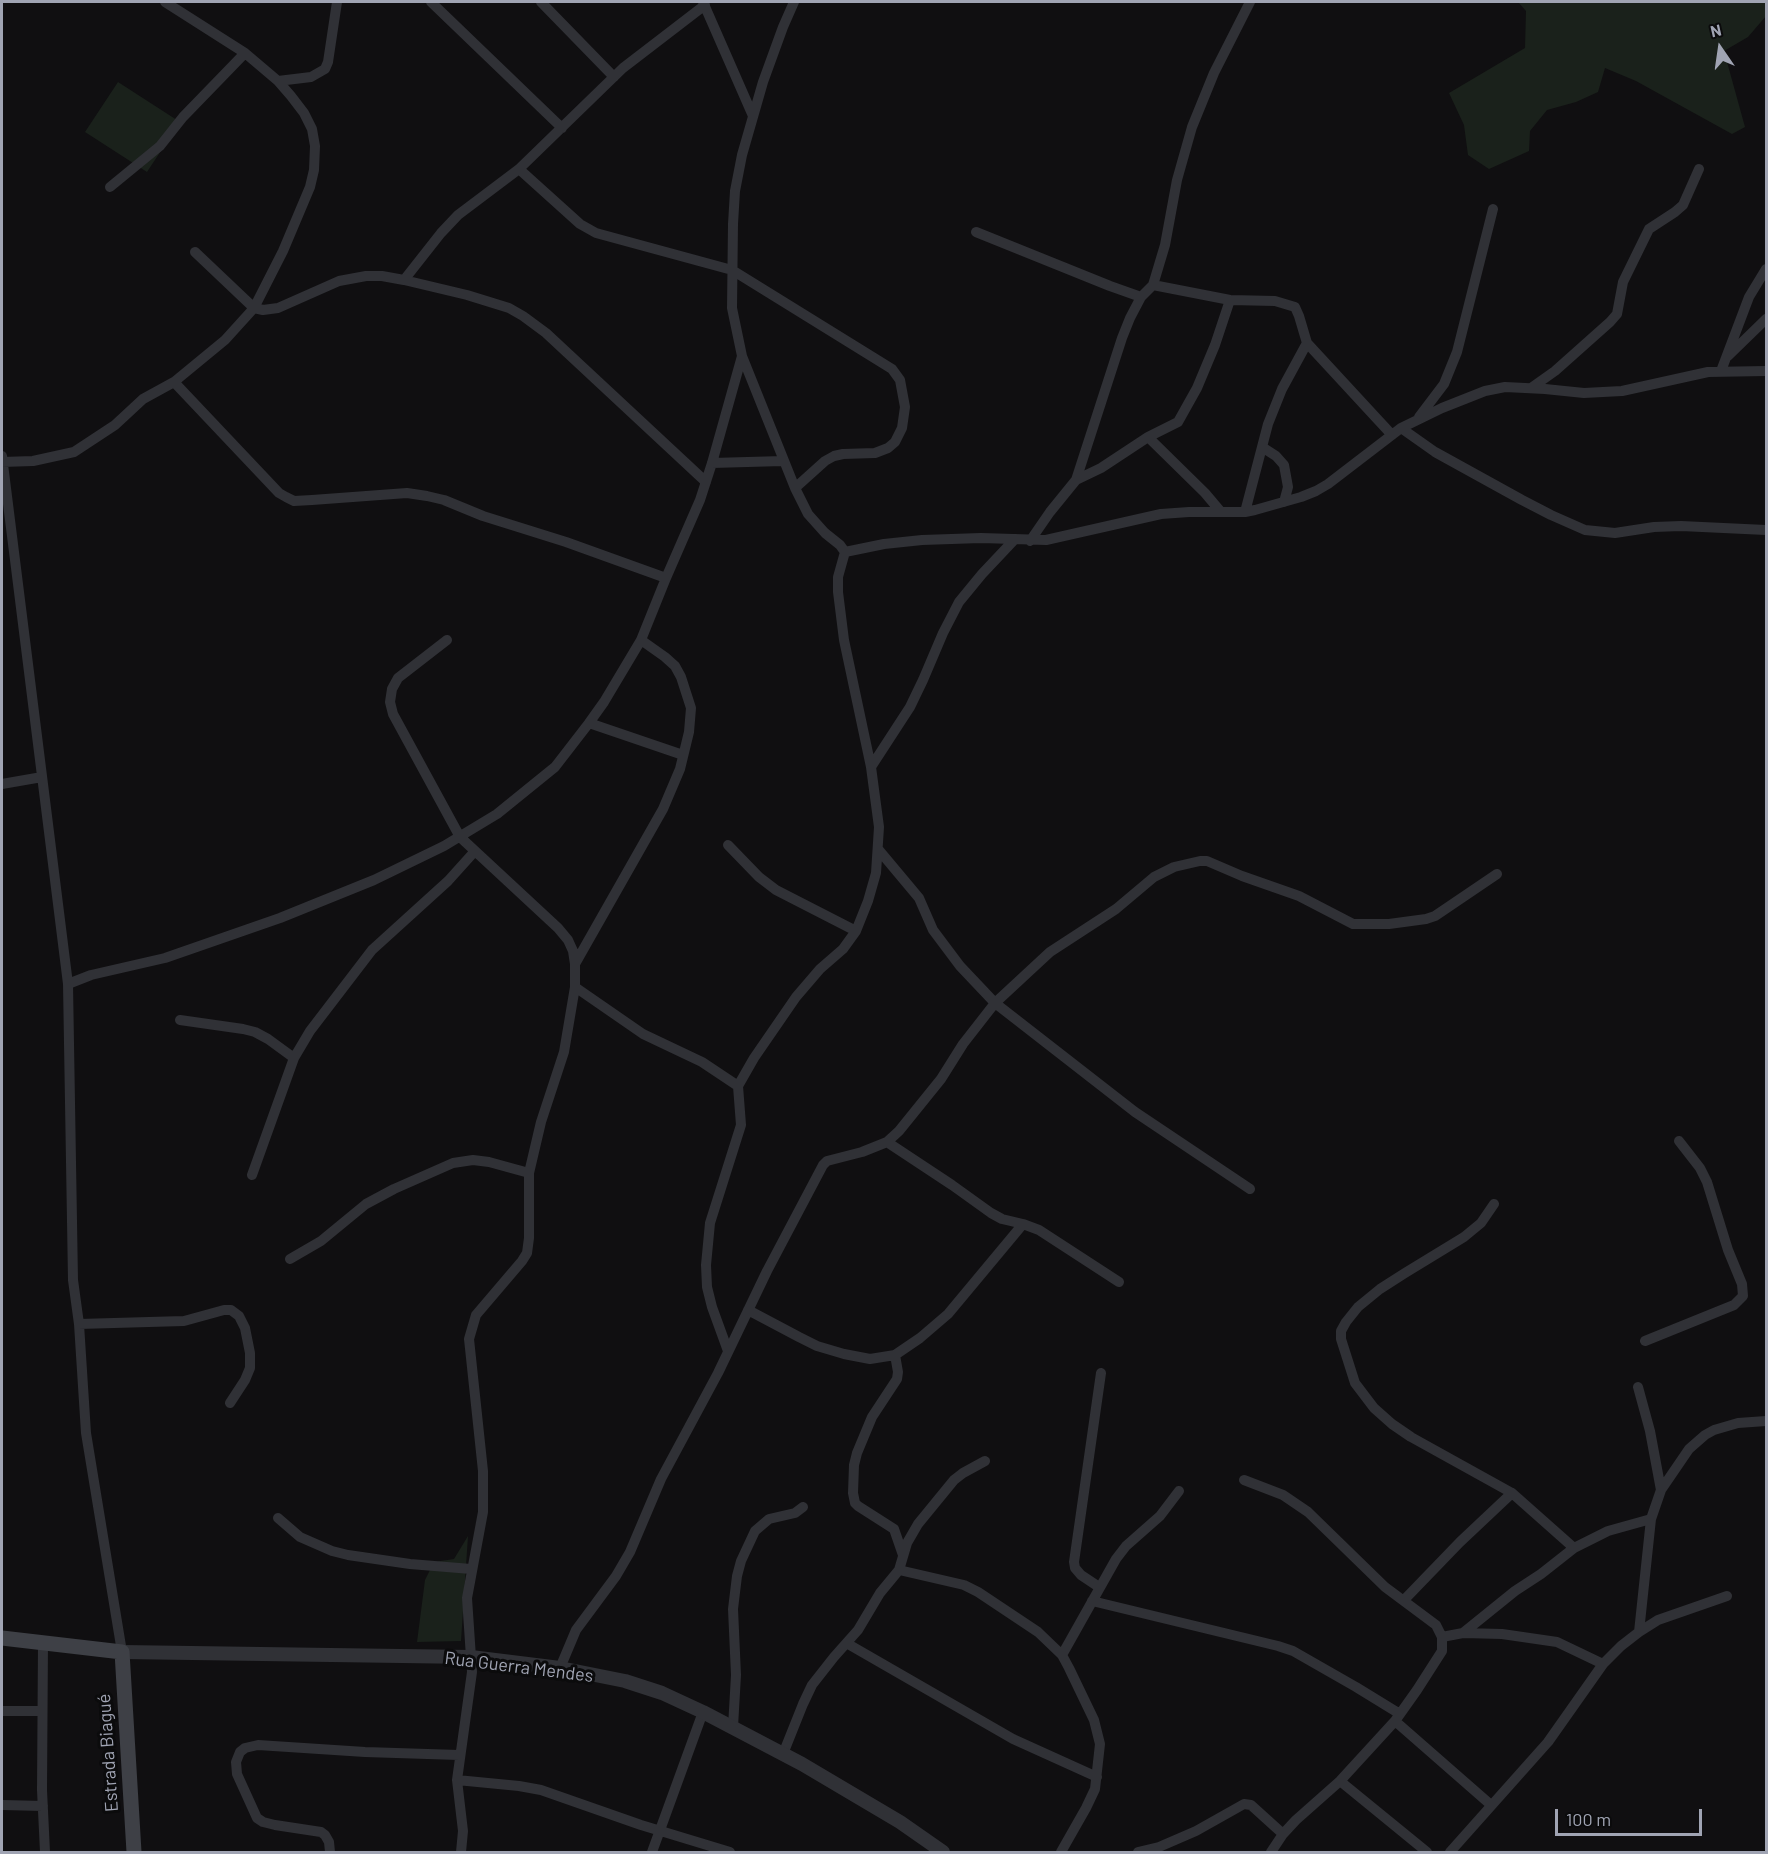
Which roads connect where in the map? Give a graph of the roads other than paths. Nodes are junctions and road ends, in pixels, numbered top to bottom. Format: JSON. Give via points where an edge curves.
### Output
{"nodes":[{"id":1,"x":165,"y":2,"type":"edge"},
{"id":2,"x":337,"y":2,"type":"edge"},
{"id":3,"x":431,"y":2,"type":"edge"},
{"id":4,"x":541,"y":2,"type":"edge"},
{"id":5,"x":794,"y":2,"type":"edge"},
{"id":6,"x":1251,"y":2,"type":"edge"},
{"id":7,"x":704,"y":3,"type":"edge"},
{"id":8,"x":179,"y":5,"type":"edge"},
{"id":9,"x":245,"y":53,"type":"junction"},
{"id":10,"x":614,"y":77,"type":"junction"},
{"id":11,"x":278,"y":81,"type":"junction"},
{"id":12,"x":753,"y":116,"type":"junction"},
{"id":13,"x":562,"y":128,"type":"junction"},
{"id":14,"x":519,"y":169,"type":"junction"},
{"id":15,"x":1699,"y":169,"type":"dead end"},
{"id":16,"x":110,"y":187,"type":"dead end"},
{"id":17,"x":1493,"y":209,"type":"dead end"},
{"id":18,"x":976,"y":232,"type":"dead end"},
{"id":19,"x":195,"y":252,"type":"dead end"},
{"id":20,"x":1767,"y":269,"type":"edge"},
{"id":21,"x":732,"y":270,"type":"junction"},
{"id":22,"x":404,"y":280,"type":"junction"},
{"id":23,"x":1153,"y":285,"type":"junction"},
{"id":24,"x":1141,"y":297,"type":"junction"},
{"id":25,"x":1230,"y":300,"type":"junction"},
{"id":26,"x":254,"y":308,"type":"junction"},
{"id":27,"x":1767,"y":319,"type":"edge"},
{"id":28,"x":1307,"y":343,"type":"junction"},
{"id":29,"x":742,"y":356,"type":"junction"},
{"id":30,"x":1726,"y":358,"type":"junction"},
{"id":31,"x":1721,"y":370,"type":"junction"},
{"id":32,"x":1767,"y":371,"type":"edge"},
{"id":33,"x":174,"y":382,"type":"junction"},
{"id":34,"x":1531,"y":388,"type":"junction"},
{"id":35,"x":1417,"y":420,"type":"junction"},
{"id":36,"x":1396,"y":432,"type":"junction"},
{"id":37,"x":1148,"y":437,"type":"junction"},
{"id":38,"x":1262,"y":447,"type":"junction"},
{"id":39,"x":2,"y":456,"type":"edge"},
{"id":40,"x":783,"y":461,"type":"junction"},
{"id":41,"x":2,"y":462,"type":"edge"},
{"id":42,"x":712,"y":463,"type":"junction"},
{"id":43,"x":2,"y":476,"type":"edge"},
{"id":44,"x":1076,"y":480,"type":"junction"},
{"id":45,"x":706,"y":482,"type":"junction"},
{"id":46,"x":795,"y":488,"type":"junction"},
{"id":47,"x":1284,"y":502,"type":"junction"},
{"id":48,"x":1221,"y":512,"type":"junction"},
{"id":49,"x":1245,"y":512,"type":"junction"},
{"id":50,"x":1767,"y":530,"type":"edge"},
{"id":51,"x":1015,"y":539,"type":"junction"},
{"id":52,"x":1030,"y":541,"type":"junction"},
{"id":53,"x":845,"y":552,"type":"junction"},
{"id":54,"x":666,"y":578,"type":"junction"},
{"id":55,"x":447,"y":640,"type":"dead end"},
{"id":56,"x":642,"y":640,"type":"junction"},
{"id":57,"x":590,"y":723,"type":"junction"},
{"id":58,"x":683,"y":755,"type":"junction"},
{"id":59,"x":871,"y":767,"type":"junction"},
{"id":60,"x":42,"y":777,"type":"junction"},
{"id":61,"x":2,"y":784,"type":"edge"},
{"id":62,"x":460,"y":837,"type":"junction"},
{"id":63,"x":728,"y":845,"type":"dead end"},
{"id":64,"x":878,"y":849,"type":"junction"},
{"id":65,"x":475,"y":851,"type":"junction"},
{"id":66,"x":1497,"y":874,"type":"dead end"},
{"id":67,"x":856,"y":931,"type":"junction"},
{"id":68,"x":575,"y":964,"type":"junction"},
{"id":69,"x":68,"y":984,"type":"junction"},
{"id":70,"x":575,"y":987,"type":"junction"},
{"id":71,"x":994,"y":1003,"type":"junction"},
{"id":72,"x":180,"y":1020,"type":"dead end"},
{"id":73,"x":294,"y":1058,"type":"junction"},
{"id":74,"x":738,"y":1086,"type":"junction"},
{"id":75,"x":1679,"y":1141,"type":"dead end"},
{"id":76,"x":887,"y":1142,"type":"junction"},
{"id":77,"x":529,"y":1173,"type":"junction"},
{"id":78,"x":252,"y":1175,"type":"dead end"},
{"id":79,"x":1250,"y":1190,"type":"dead end"},
{"id":80,"x":1494,"y":1204,"type":"dead end"},
{"id":81,"x":1023,"y":1224,"type":"junction"},
{"id":82,"x":290,"y":1259,"type":"dead end"},
{"id":83,"x":1119,"y":1282,"type":"dead end"},
{"id":84,"x":748,"y":1310,"type":"junction"},
{"id":85,"x":79,"y":1323,"type":"junction"},
{"id":86,"x":1645,"y":1341,"type":"dead end"},
{"id":87,"x":728,"y":1352,"type":"junction"},
{"id":88,"x":895,"y":1355,"type":"junction"},
{"id":89,"x":1101,"y":1373,"type":"dead end"},
{"id":90,"x":1638,"y":1388,"type":"dead end"},
{"id":91,"x":230,"y":1403,"type":"dead end"},
{"id":92,"x":1767,"y":1421,"type":"edge"},
{"id":93,"x":985,"y":1461,"type":"dead end"},
{"id":94,"x":1244,"y":1480,"type":"dead end"},
{"id":95,"x":1661,"y":1490,"type":"junction"},
{"id":96,"x":1179,"y":1491,"type":"dead end"},
{"id":97,"x":1512,"y":1493,"type":"junction"},
{"id":98,"x":803,"y":1507,"type":"dead end"},
{"id":99,"x":278,"y":1518,"type":"dead end"},
{"id":100,"x":1651,"y":1519,"type":"junction"},
{"id":101,"x":1574,"y":1548,"type":"junction"},
{"id":102,"x":903,"y":1556,"type":"junction"},
{"id":103,"x":471,"y":1569,"type":"junction"},
{"id":104,"x":899,"y":1570,"type":"junction"},
{"id":105,"x":1099,"y":1587,"type":"junction"},
{"id":106,"x":1727,"y":1596,"type":"dead end"},
{"id":107,"x":1404,"y":1600,"type":"junction"},
{"id":108,"x":1092,"y":1601,"type":"junction"},
{"id":109,"x":1639,"y":1632,"type":"junction"},
{"id":110,"x":1463,"y":1633,"type":"junction"},
{"id":111,"x":1442,"y":1637,"type":"junction"},
{"id":112,"x":2,"y":1638,"type":"edge"},
{"id":113,"x":43,"y":1643,"type":"junction"},
{"id":114,"x":848,"y":1644,"type":"junction"},
{"id":115,"x":122,"y":1652,"type":"junction"},
{"id":116,"x":1062,"y":1656,"type":"junction"},
{"id":117,"x":471,"y":1657,"type":"junction"},
{"id":118,"x":1603,"y":1664,"type":"junction"},
{"id":119,"x":560,"y":1668,"type":"junction"},
{"id":120,"x":2,"y":1711,"type":"edge"},
{"id":121,"x":42,"y":1711,"type":"junction"},
{"id":122,"x":703,"y":1712,"type":"junction"},
{"id":123,"x":1397,"y":1718,"type":"junction"},
{"id":124,"x":733,"y":1727,"type":"junction"},
{"id":125,"x":783,"y":1754,"type":"junction"},
{"id":126,"x":459,"y":1755,"type":"junction"},
{"id":127,"x":1097,"y":1778,"type":"junction"},
{"id":128,"x":457,"y":1780,"type":"junction"},
{"id":129,"x":1340,"y":1781,"type":"junction"},
{"id":130,"x":2,"y":1805,"type":"edge"},
{"id":131,"x":1491,"y":1805,"type":"junction"},
{"id":132,"x":43,"y":1806,"type":"junction"},
{"id":133,"x":659,"y":1830,"type":"junction"},
{"id":134,"x":1283,"y":1834,"type":"junction"},
{"id":135,"x":45,"y":1852,"type":"edge"},
{"id":136,"x":134,"y":1852,"type":"edge"},
{"id":137,"x":330,"y":1852,"type":"edge"},
{"id":138,"x":461,"y":1852,"type":"edge"},
{"id":139,"x":652,"y":1852,"type":"edge"},
{"id":140,"x":730,"y":1852,"type":"edge"},
{"id":141,"x":943,"y":1852,"type":"edge"},
{"id":142,"x":1061,"y":1852,"type":"edge"},
{"id":143,"x":1138,"y":1852,"type":"edge"},
{"id":144,"x":1270,"y":1852,"type":"edge"},
{"id":145,"x":1427,"y":1852,"type":"edge"},
{"id":146,"x":1450,"y":1852,"type":"edge"}],
"edges":[{"from":1,"to":8,"type":"street"},
{"from":2,"to":11,"type":"street","via":[[325,69],[311,77]]},
{"from":3,"to":13,"type":"street"},
{"from":4,"to":10,"type":"street"},
{"from":5,"to":12,"type":"street"},
{"from":6,"to":23,"type":"street","via":[[1214,73],[1192,127]]},
{"from":7,"to":10,"type":"street"},
{"from":7,"to":12,"type":"street"},
{"from":8,"to":9,"type":"street"},
{"from":9,"to":11,"type":"street"},
{"from":9,"to":16,"type":"street","via":[[160,146]]},
{"from":10,"to":13,"type":"street"},
{"from":11,"to":26,"type":"street","via":[[312,129],[314,170],[283,251]]},
{"from":12,"to":21,"type":"street","via":[[735,191]]},
{"from":13,"to":14,"type":"street"},
{"from":14,"to":21,"type":"street","via":[[580,224],[597,233]]},
{"from":14,"to":22,"type":"street","via":[[458,215]]},
{"from":15,"to":34,"type":"street","via":[[1683,205],[1649,230],[1623,282],[1617,314]]},
{"from":17,"to":35,"type":"street","via":[[1457,352],[1444,384]]},
{"from":18,"to":24,"type":"street"},
{"from":19,"to":26,"type":"street"},
{"from":20,"to":30,"type":"street","via":[[1749,297]]},
{"from":21,"to":29,"type":"street","via":[[732,308]]},
{"from":21,"to":46,"type":"street","via":[[876,358],[900,380],[905,407],[895,442],[875,453],[834,456]]},
{"from":22,"to":26,"type":"street","via":[[359,277],[339,281],[270,310]]},
{"from":22,"to":45,"type":"street","via":[[494,303],[524,316]]},
{"from":23,"to":24,"type":"street"},
{"from":23,"to":25,"type":"street"},
{"from":24,"to":44,"type":"street","via":[[1122,338]]},
{"from":25,"to":28,"type":"street","via":[[1275,300],[1295,307]]},
{"from":25,"to":37,"type":"street","via":[[1215,345],[1184,413],[1178,422]]},
{"from":26,"to":33,"type":"street","via":[[225,340]]},
{"from":27,"to":30,"type":"street"},
{"from":28,"to":36,"type":"street"},
{"from":28,"to":38,"type":"street","via":[[1282,389]]},
{"from":29,"to":40,"type":"street"},
{"from":29,"to":42,"type":"street"},
{"from":30,"to":31,"type":"street"},
{"from":31,"to":32,"type":"street"},
{"from":31,"to":34,"type":"street","via":[[1622,391],[1584,393]]},
{"from":33,"to":41,"type":"street","via":[[143,399],[115,425],[74,452],[33,461]]},
{"from":33,"to":54,"type":"street","via":[[279,493],[294,501],[407,493],[427,496]]},
{"from":34,"to":35,"type":"street","via":[[1485,391]]},
{"from":35,"to":36,"type":"street"},
{"from":36,"to":47,"type":"street","via":[[1328,484]]},
{"from":36,"to":50,"type":"street","via":[[1586,530],[1615,533],[1680,526]]},
{"from":37,"to":44,"type":"street"},
{"from":37,"to":48,"type":"street"},
{"from":38,"to":47,"type":"street","via":[[1284,465],[1288,487]]},
{"from":38,"to":49,"type":"street"},
{"from":39,"to":41,"type":"street"},
{"from":40,"to":42,"type":"street"},
{"from":40,"to":46,"type":"street"},
{"from":41,"to":43,"type":"street"},
{"from":42,"to":45,"type":"street"},
{"from":43,"to":60,"type":"street"},
{"from":44,"to":52,"type":"street"},
{"from":45,"to":54,"type":"street"},
{"from":46,"to":53,"type":"street","via":[[808,514]]},
{"from":47,"to":49,"type":"street"},
{"from":48,"to":49,"type":"street"},
{"from":48,"to":52,"type":"street","via":[[1161,514]]},
{"from":51,"to":52,"type":"street"},
{"from":51,"to":53,"type":"street","via":[[912,540]]},
{"from":51,"to":59,"type":"street","via":[[959,602],[910,707]]},
{"from":53,"to":59,"type":"street","via":[[838,577],[843,631]]},
{"from":54,"to":56,"type":"street"},
{"from":55,"to":62,"type":"street","via":[[399,678],[390,702]]},
{"from":56,"to":57,"type":"street"},
{"from":56,"to":58,"type":"street","via":[[675,666],[685,686],[692,716]]},
{"from":57,"to":58,"type":"street"},
{"from":57,"to":62,"type":"street","via":[[555,767],[497,814]]},
{"from":58,"to":68,"type":"street","via":[[663,809]]},
{"from":59,"to":64,"type":"street"},
{"from":60,"to":61,"type":"street"},
{"from":60,"to":69,"type":"street"},
{"from":62,"to":65,"type":"street"},
{"from":62,"to":69,"type":"street","via":[[375,880],[280,918],[165,958]]},
{"from":63,"to":67,"type":"street","via":[[776,890]]},
{"from":64,"to":67,"type":"street","via":[[876,873]]},
{"from":64,"to":71,"type":"street","via":[[919,898],[933,930],[960,966]]},
{"from":65,"to":68,"type":"street","via":[[558,928],[568,940]]},
{"from":65,"to":73,"type":"street","via":[[372,950]]},
{"from":66,"to":71,"type":"street","via":[[1435,916],[1369,925],[1353,924],[1299,896],[1207,861],[1186,863],[1154,877],[1116,909],[1050,952]]},
{"from":67,"to":74,"type":"street","via":[[796,997]]},
{"from":68,"to":70,"type":"street"},
{"from":69,"to":85,"type":"street","via":[[73,1280]]},
{"from":70,"to":74,"type":"street","via":[[643,1034],[702,1062]]},
{"from":70,"to":77,"type":"street","via":[[564,1052]]},
{"from":71,"to":76,"type":"street","via":[[941,1079]]},
{"from":71,"to":79,"type":"street","via":[[1135,1112]]},
{"from":72,"to":73,"type":"street","via":[[255,1032]]},
{"from":73,"to":78,"type":"street"},
{"from":74,"to":87,"type":"street","via":[[741,1125],[710,1224],[706,1265],[712,1307]]},
{"from":75,"to":86,"type":"street","via":[[1707,1182],[1743,1296],[1734,1305]]},
{"from":76,"to":81,"type":"street","via":[[991,1213]]},
{"from":76,"to":84,"type":"street","via":[[823,1165]]},
{"from":77,"to":82,"type":"street","via":[[489,1162],[453,1163],[366,1204],[321,1241]]},
{"from":77,"to":103,"type":"street","via":[[527,1253],[476,1315],[469,1339],[483,1471],[483,1512]]},
{"from":80,"to":97,"type":"street","via":[[1481,1223],[1464,1237],[1358,1307],[1341,1331],[1341,1339],[1355,1383],[1374,1408],[1410,1437]]},
{"from":81,"to":83,"type":"street","via":[[1039,1230]]},
{"from":81,"to":88,"type":"street","via":[[948,1314]]},
{"from":84,"to":87,"type":"street"},
{"from":84,"to":88,"type":"street","via":[[817,1346],[870,1359]]},
{"from":85,"to":91,"type":"street","via":[[184,1321],[231,1310],[245,1328],[250,1368]]},
{"from":85,"to":115,"type":"street","via":[[86,1433]]},
{"from":87,"to":119,"type":"street","via":[[661,1479],[630,1552],[576,1629]]},
{"from":88,"to":102,"type":"street","via":[[897,1379],[872,1417],[857,1453],[852,1486],[856,1505],[894,1529]]},
{"from":89,"to":105,"type":"street","via":[[1074,1562],[1081,1575]]},
{"from":90,"to":95,"type":"street"},
{"from":92,"to":95,"type":"street","via":[[1738,1423],[1705,1435],[1689,1449]]},
{"from":93,"to":102,"type":"street","via":[[946,1488],[914,1531]]},
{"from":94,"to":107,"type":"street","via":[[1298,1504],[1376,1579]]},
{"from":95,"to":100,"type":"street"},
{"from":96,"to":105,"type":"street","via":[[1160,1516],[1126,1546]]},
{"from":97,"to":101,"type":"street"},
{"from":97,"to":107,"type":"street"},
{"from":98,"to":124,"type":"street","via":[[769,1520],[755,1531],[741,1561],[733,1610]]},
{"from":99,"to":103,"type":"street","via":[[308,1541],[340,1553]]},
{"from":100,"to":101,"type":"street","via":[[1608,1531]]},
{"from":100,"to":109,"type":"street"},
{"from":101,"to":110,"type":"street"},
{"from":102,"to":104,"type":"street"},
{"from":103,"to":117,"type":"street","via":[[467,1598]]},
{"from":104,"to":114,"type":"street"},
{"from":104,"to":116,"type":"street","via":[[978,1592],[1038,1632]]},
{"from":105,"to":108,"type":"street"},
{"from":106,"to":109,"type":"street","via":[[1658,1620]]},
{"from":107,"to":111,"type":"street","via":[[1436,1625]]},
{"from":108,"to":116,"type":"street"},
{"from":108,"to":123,"type":"street","via":[[1278,1646],[1301,1655]]},
{"from":109,"to":118,"type":"street"},
{"from":110,"to":111,"type":"street"},
{"from":110,"to":118,"type":"street","via":[[1557,1642]]},
{"from":111,"to":123,"type":"street","via":[[1442,1651]]},
{"from":112,"to":113,"type":"main road"},
{"from":113,"to":115,"type":"main road"},
{"from":113,"to":121,"type":"street"},
{"from":114,"to":125,"type":"street","via":[[812,1685]]},
{"from":114,"to":127,"type":"street","via":[[1013,1739]]},
{"from":115,"to":117,"type":"street","name":"Rua Guerra Mendes"},
{"from":115,"to":136,"type":"main road","name":"Estrada Biagué"},
{"from":116,"to":127,"type":"street","via":[[1098,1732]]},
{"from":117,"to":119,"type":"street","name":"Rua Guerra Mendes"},
{"from":117,"to":126,"type":"street"},
{"from":118,"to":131,"type":"street","via":[[1548,1742]]},
{"from":119,"to":122,"type":"street","name":"Rua Guerra Mendes","via":[[625,1681]]},
{"from":120,"to":121,"type":"street"},
{"from":121,"to":132,"type":"street"},
{"from":122,"to":124,"type":"street","name":"Rua Guerra Mendes"},
{"from":122,"to":133,"type":"street"},
{"from":123,"to":129,"type":"street"},
{"from":123,"to":131,"type":"street"},
{"from":124,"to":125,"type":"street","name":"Rua Guerra Mendes"},
{"from":125,"to":141,"type":"street","name":"Rua Guerra Mendes","via":[[900,1822]]},
{"from":126,"to":128,"type":"street"},
{"from":126,"to":137,"type":"street","via":[[258,1745],[240,1752],[237,1774],[257,1818],[274,1825],[321,1832],[329,1842]]},
{"from":127,"to":142,"type":"street","via":[[1086,1808]]},
{"from":128,"to":133,"type":"street","via":[[541,1790]]},
{"from":128,"to":138,"type":"street","via":[[463,1831]]},
{"from":129,"to":134,"type":"street"},
{"from":129,"to":145,"type":"street"},
{"from":130,"to":132,"type":"street"},
{"from":131,"to":146,"type":"street"},
{"from":132,"to":135,"type":"street"},
{"from":133,"to":139,"type":"street"},
{"from":133,"to":140,"type":"street"},
{"from":134,"to":143,"type":"street","via":[[1251,1805],[1244,1804],[1186,1835]]},
{"from":134,"to":144,"type":"street"}]}
